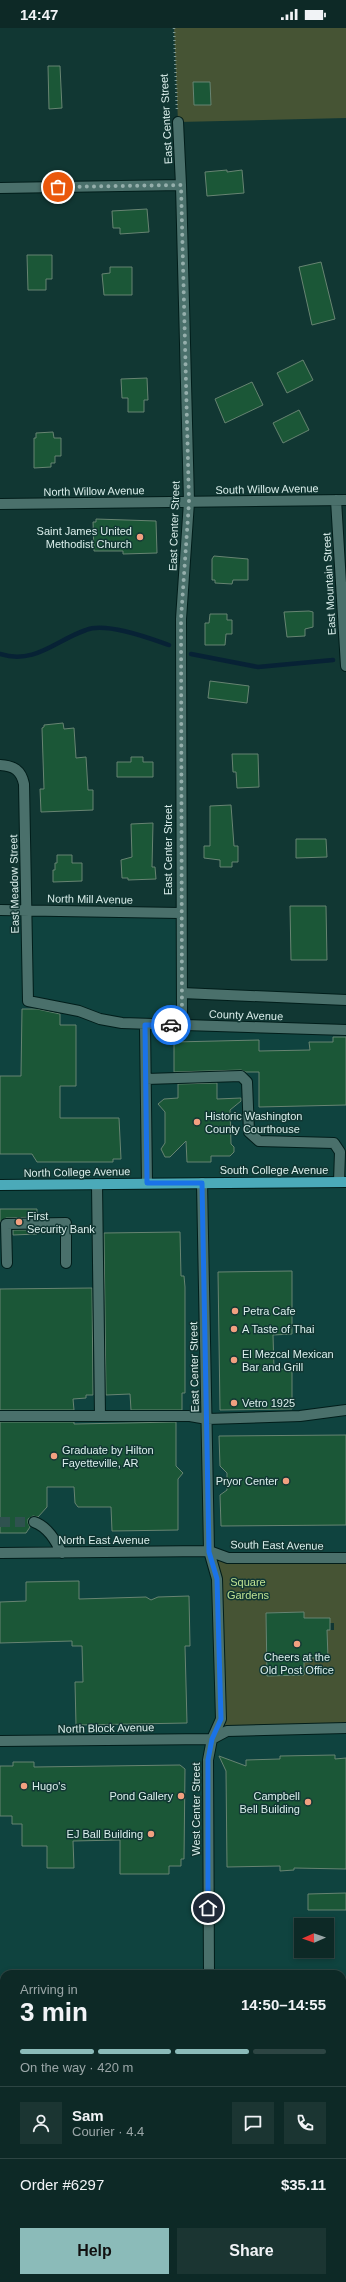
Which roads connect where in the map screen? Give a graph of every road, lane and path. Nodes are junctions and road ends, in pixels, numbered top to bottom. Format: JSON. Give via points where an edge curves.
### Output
{"nodes":[{"id":1,"x":174,"y":28,"type":"edge"},
{"id":2,"x":178,"y":122,"type":"joint"},
{"id":3,"x":181,"y":185,"type":"junction"},
{"id":4,"x":0,"y":188,"type":"edge"},
{"id":5,"x":341,"y":500,"type":"edge"},
{"id":6,"x":189,"y":502,"type":"junction"},
{"id":7,"x":0,"y":504,"type":"edge"},
{"id":8,"x":346,"y":666,"type":"edge"},
{"id":9,"x":0,"y":765,"type":"edge"},
{"id":10,"x":0,"y":910,"type":"edge"},
{"id":11,"x":26,"y":910,"type":"junction"},
{"id":12,"x":180,"y":913,"type":"junction"},
{"id":13,"x":182,"y":993,"type":"junction"},
{"id":14,"x":346,"y":1000,"type":"edge"},
{"id":15,"x":28,"y":1001,"type":"joint"},
{"id":16,"x":145,"y":1025,"type":"junction"},
{"id":17,"x":182,"y":1025,"type":"junction"},
{"id":18,"x":346,"y":1030,"type":"edge"},
{"id":19,"x":146,"y":1079,"type":"junction"},
{"id":20,"x":343,"y":1182,"type":"edge"},
{"id":21,"x":147,"y":1183,"type":"junction"},
{"id":22,"x":202,"y":1183,"type":"junction"},
{"id":23,"x":97,"y":1184,"type":"junction"},
{"id":24,"x":0,"y":1185,"type":"edge"},
{"id":25,"x":6,"y":1263,"type":"dead end"},
{"id":26,"x":66,"y":1263,"type":"dead end"},
{"id":27,"x":346,"y":1410,"type":"edge"},
{"id":28,"x":0,"y":1416,"type":"edge"},
{"id":29,"x":100,"y":1416,"type":"junction"},
{"id":30,"x":206,"y":1419,"type":"junction"},
{"id":31,"x":34,"y":1522,"type":"tunnel mouth"},
{"id":32,"x":209,"y":1552,"type":"junction"},
{"id":33,"x":62,"y":1553,"type":"junction"},
{"id":34,"x":0,"y":1554,"type":"edge"},
{"id":35,"x":346,"y":1558,"type":"edge"},
{"id":36,"x":346,"y":1728,"type":"edge"},
{"id":37,"x":212,"y":1739,"type":"junction"},
{"id":38,"x":0,"y":1741,"type":"edge"},
{"id":39,"x":209,"y":1970,"type":"edge"}],
"edges":[{"from":1,"to":2,"type":"path","name":"East Center Street"},
{"from":2,"to":3,"type":"street","name":"East Center Street"},
{"from":3,"to":4,"type":"street"},
{"from":3,"to":6,"type":"street","name":"East Center Street"},
{"from":5,"to":6,"type":"street","name":"South Willow Avenue"},
{"from":5,"to":8,"type":"street","name":"East Mountain Street"},
{"from":6,"to":7,"type":"street","name":"North Willow Avenue"},
{"from":6,"to":12,"type":"street","name":"East Center Street","via":[[181,619]]},
{"from":9,"to":11,"type":"street","name":"East Meadow Street","via":[[17,769],[24,784]]},
{"from":10,"to":11,"type":"street","name":"North Mill Avenue"},
{"from":11,"to":12,"type":"street","name":"North Mill Avenue"},
{"from":11,"to":15,"type":"street","name":"East Meadow Street"},
{"from":12,"to":13,"type":"street","name":"East Center Street"},
{"from":13,"to":14,"type":"street"},
{"from":13,"to":17,"type":"street","name":"East Center Street"},
{"from":15,"to":16,"type":"street","name":"County Avenue","via":[[100,1019]]},
{"from":16,"to":17,"type":"street","name":"County Avenue"},
{"from":16,"to":19,"type":"street"},
{"from":17,"to":18,"type":"street","name":"County Avenue"},
{"from":19,"to":20,"type":"street","via":[[241,1076],[247,1082],[249,1132],[259,1141],[334,1143],[340,1152]]},
{"from":19,"to":21,"type":"street"},
{"from":20,"to":22,"type":"main road","name":"South College Avenue"},
{"from":21,"to":22,"type":"main road","name":"North College Avenue"},
{"from":21,"to":23,"type":"main road","name":"North College Avenue"},
{"from":22,"to":30,"type":"street","name":"East Center Street"},
{"from":23,"to":24,"type":"main road","name":"North College Avenue"},
{"from":23,"to":29,"type":"street"},
{"from":25,"to":26,"type":"street","via":[[6,1224],[66,1223]]},
{"from":27,"to":30,"type":"street","via":[[300,1416]]},
{"from":28,"to":29,"type":"street"},
{"from":29,"to":30,"type":"street","via":[[190,1416]]},
{"from":30,"to":32,"type":"street","name":"East Center Street"},
{"from":31,"to":33,"type":"street","via":[[42,1525]]},
{"from":32,"to":33,"type":"street","name":"North East Avenue"},
{"from":32,"to":35,"type":"street","name":"South East Avenue","via":[[228,1558]]},
{"from":32,"to":37,"type":"street","name":"West Center Street","via":[[217,1579],[221,1719]]},
{"from":33,"to":34,"type":"street","name":"North East Avenue"},
{"from":36,"to":37,"type":"street","via":[[227,1731]]},
{"from":37,"to":38,"type":"street","name":"North Block Avenue"},
{"from":37,"to":39,"type":"street","name":"West Center Street","via":[[208,1760]]}]}
